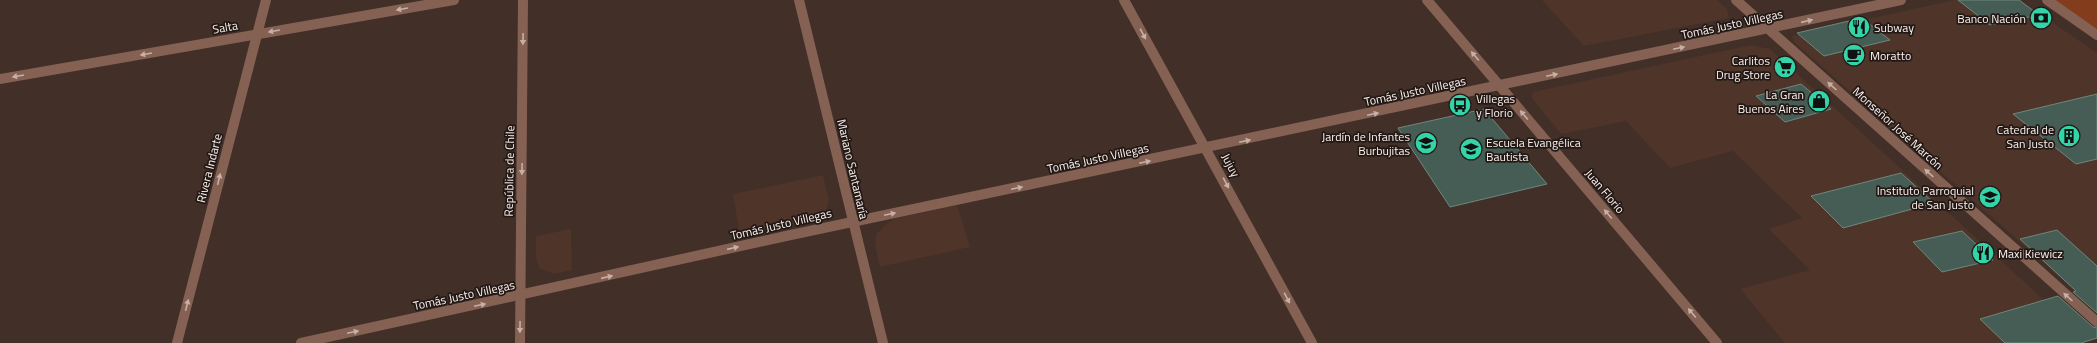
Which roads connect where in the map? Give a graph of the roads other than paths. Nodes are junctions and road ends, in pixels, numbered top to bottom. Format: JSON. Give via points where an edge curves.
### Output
{"nodes":[{"id":1,"x":266,"y":0,"type":"edge"},
{"id":2,"x":454,"y":0,"type":"edge"},
{"id":3,"x":523,"y":0,"type":"edge"},
{"id":4,"x":799,"y":0,"type":"edge"},
{"id":5,"x":1124,"y":0,"type":"edge"},
{"id":6,"x":1427,"y":0,"type":"edge"},
{"id":7,"x":1736,"y":0,"type":"edge"},
{"id":8,"x":1901,"y":0,"type":"edge"},
{"id":9,"x":2047,"y":0,"type":"edge"},
{"id":10,"x":1769,"y":29,"type":"junction"},
{"id":11,"x":257,"y":34,"type":"junction"},
{"id":12,"x":2097,"y":35,"type":"edge"},
{"id":13,"x":0,"y":79,"type":"edge"},
{"id":14,"x":1500,"y":86,"type":"junction"},
{"id":15,"x":1207,"y":149,"type":"junction"},
{"id":16,"x":852,"y":222,"type":"junction"},
{"id":17,"x":520,"y":296,"type":"junction"},
{"id":18,"x":2097,"y":322,"type":"edge"},
{"id":19,"x":177,"y":343,"type":"edge"},
{"id":20,"x":301,"y":343,"type":"edge"},
{"id":21,"x":520,"y":343,"type":"edge"},
{"id":22,"x":883,"y":343,"type":"edge"},
{"id":23,"x":1312,"y":343,"type":"edge"},
{"id":24,"x":1717,"y":343,"type":"edge"}],
"edges":[{"from":1,"to":11,"type":"street","name":"Rivera Indarte"},
{"from":2,"to":11,"type":"street","name":"Salta","one_way":true},
{"from":3,"to":17,"type":"street","name":"República de Chile","one_way":true},
{"from":4,"to":16,"type":"street","name":"Mariano Santamaría"},
{"from":5,"to":15,"type":"street","name":"Jujuy","one_way":true},
{"from":14,"to":6,"type":"street","name":"Juan Florio","one_way":true},
{"from":7,"to":10,"type":"street","name":"Monseñor José Marcón"},
{"from":10,"to":8,"type":"street","name":"Tomás Justo Villegas","one_way":true},
{"from":9,"to":12,"type":"street"},
{"from":14,"to":10,"type":"street","name":"Tomás Justo Villegas","one_way":true},
{"from":18,"to":10,"type":"street","name":"Monseñor José Marcón","one_way":true},
{"from":11,"to":13,"type":"street","name":"Salta","one_way":true},
{"from":19,"to":11,"type":"street","name":"Rivera Indarte","one_way":true},
{"from":15,"to":14,"type":"street","name":"Tomás Justo Villegas","one_way":true},
{"from":24,"to":14,"type":"street","name":"Juan Florio","one_way":true},
{"from":16,"to":15,"type":"street","name":"Tomás Justo Villegas","one_way":true},
{"from":15,"to":23,"type":"street","name":"Jujuy","one_way":true},
{"from":17,"to":16,"type":"street","name":"Tomás Justo Villegas","one_way":true},
{"from":16,"to":22,"type":"street","name":"Mariano Santamaría"},
{"from":20,"to":17,"type":"street","name":"Tomás Justo Villegas","one_way":true},
{"from":17,"to":21,"type":"street","name":"República de Chile","one_way":true}]}
